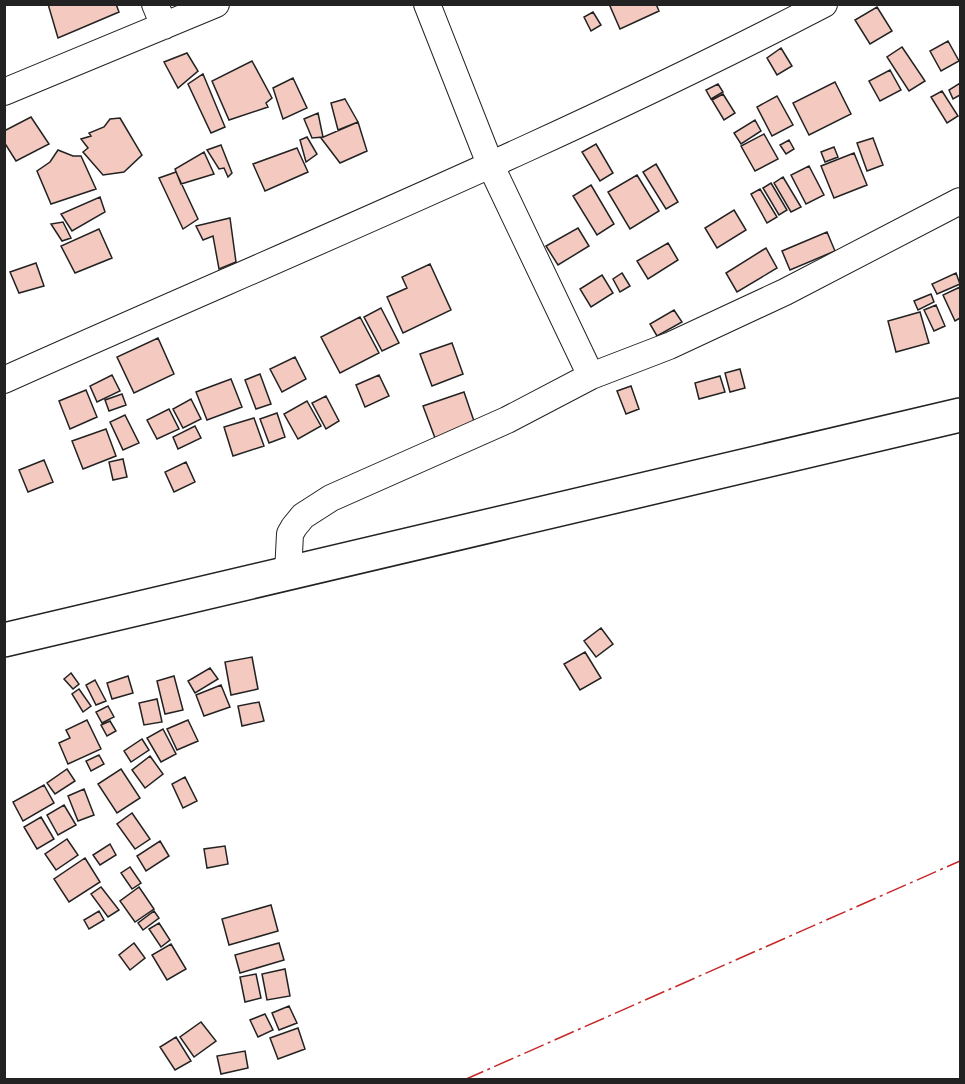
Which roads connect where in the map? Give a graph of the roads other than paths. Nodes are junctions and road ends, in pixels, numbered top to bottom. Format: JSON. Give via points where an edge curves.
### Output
{"nodes":[{"id":1,"x":216,"y":4,"type":"edge"},
{"id":2,"x":427,"y":4,"type":"edge"},
{"id":3,"x":824,"y":4,"type":"edge"},
{"id":4,"x":160,"y":15,"type":"edge"},
{"id":5,"x":4,"y":92,"type":"edge"},
{"id":6,"x":490,"y":164,"type":"junction"},
{"id":7,"x":960,"y":201,"type":"edge"},
{"id":8,"x":591,"y":376,"type":"junction"},
{"id":9,"x":4,"y":380,"type":"edge"},
{"id":10,"x":960,"y":415,"type":"edge"},
{"id":11,"x":288,"y":573,"type":"junction"},
{"id":12,"x":4,"y":640,"type":"edge"}],
"edges":[{"from":1,"to":4,"type":"street"},
{"from":2,"to":6,"type":"street"},
{"from":3,"to":6,"type":"street"},
{"from":4,"to":5,"type":"street"},
{"from":6,"to":8,"type":"street"},
{"from":6,"to":9,"type":"street"},
{"from":7,"to":8,"type":"street","via":[[785,292],[669,346]]},
{"from":8,"to":11,"type":"street","via":[[507,420],[331,498],[303,516],[290,534]]},
{"from":10,"to":11,"type":"highway"},
{"from":11,"to":12,"type":"highway"}]}
